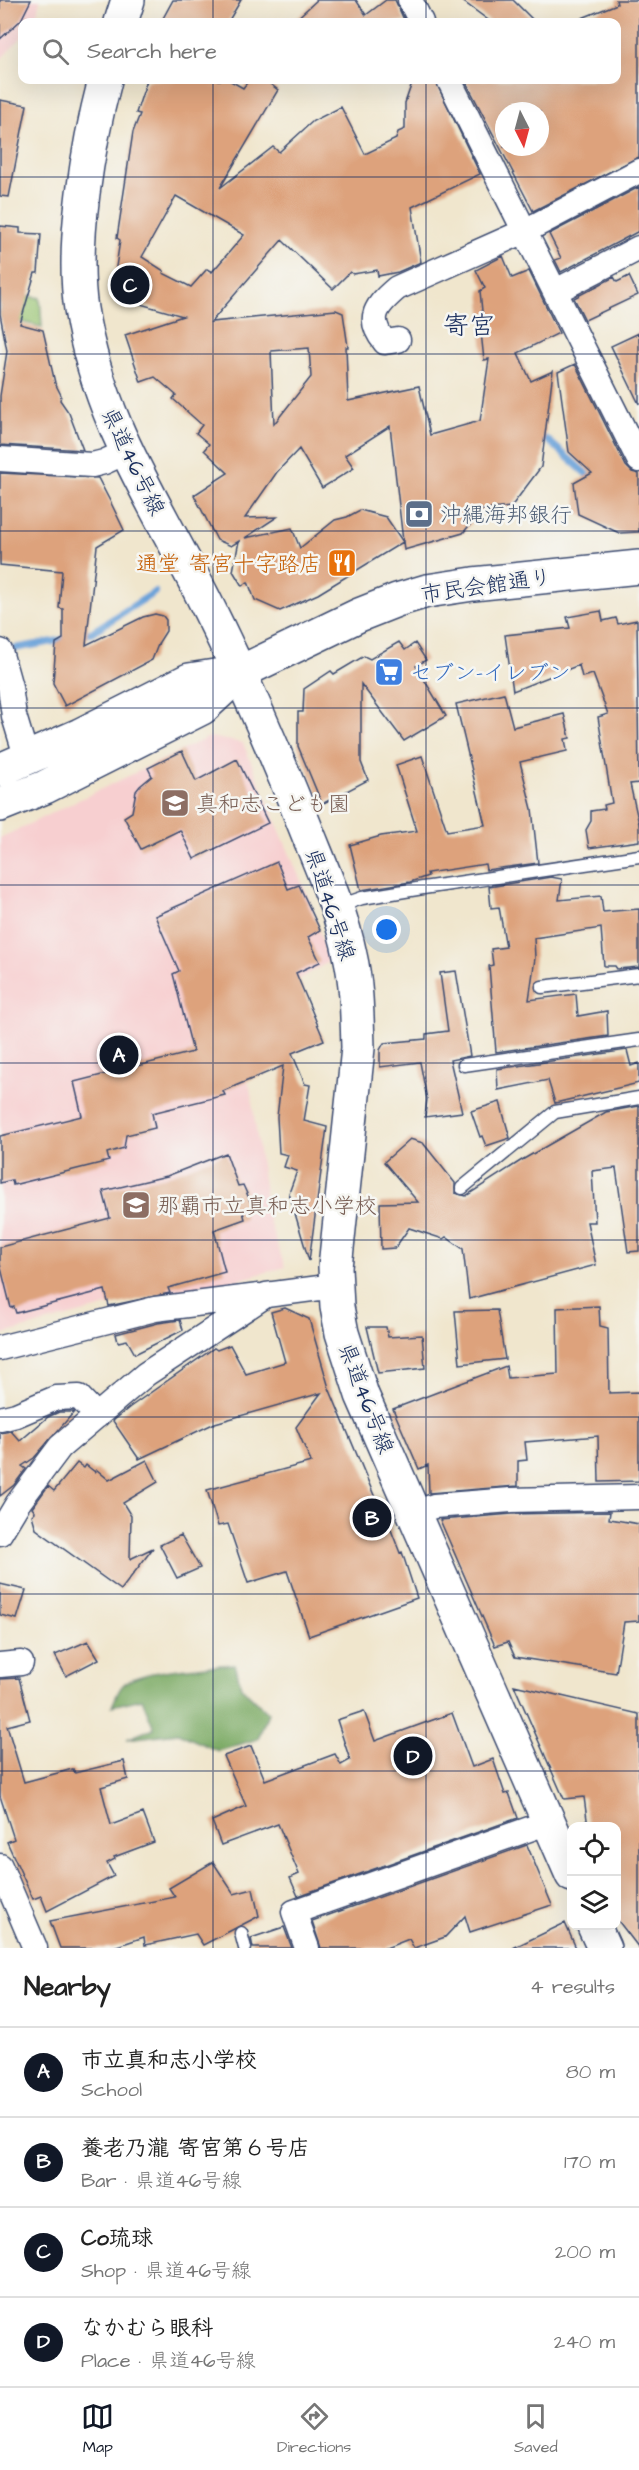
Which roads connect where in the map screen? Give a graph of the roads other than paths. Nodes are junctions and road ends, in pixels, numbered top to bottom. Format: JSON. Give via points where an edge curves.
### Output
{"nodes":[{"id":1,"x":128,"y":0,"type":"edge"},
{"id":2,"x":410,"y":0,"type":"edge"},
{"id":3,"x":122,"y":18,"type":"edge"},
{"id":4,"x":419,"y":18,"type":"edge"},
{"id":5,"x":104,"y":84,"type":"edge"},
{"id":6,"x":450,"y":84,"type":"edge"},
{"id":7,"x":639,"y":171,"type":"edge"},
{"id":8,"x":525,"y":231,"type":"junction"},
{"id":9,"x":639,"y":248,"type":"edge"},
{"id":10,"x":556,"y":291,"type":"junction"},
{"id":11,"x":398,"y":340,"type":"dead end"},
{"id":12,"x":126,"y":452,"type":"junction"},
{"id":13,"x":0,"y":459,"type":"edge"},
{"id":14,"x":639,"y":460,"type":"edge"},
{"id":15,"x":639,"y":567,"type":"edge"},
{"id":16,"x":1,"y":654,"type":"edge"},
{"id":17,"x":241,"y":672,"type":"junction"},
{"id":18,"x":14,"y":765,"type":"edge"},
{"id":19,"x":0,"y":805,"type":"edge"},
{"id":20,"x":639,"y":856,"type":"edge"},
{"id":21,"x":336,"y":906,"type":"junction"},
{"id":22,"x":639,"y":975,"type":"edge"},
{"id":23,"x":542,"y":987,"type":"dead end"},
{"id":24,"x":639,"y":1040,"type":"edge"},
{"id":25,"x":464,"y":1065,"type":"dead end"},
{"id":26,"x":639,"y":1098,"type":"edge"},
{"id":27,"x":462,"y":1188,"type":"dead end"},
{"id":28,"x":335,"y":1286,"type":"junction"},
{"id":29,"x":266,"y":1295,"type":"junction"},
{"id":30,"x":0,"y":1348,"type":"edge"},
{"id":31,"x":97,"y":1416,"type":"junction"},
{"id":32,"x":0,"y":1419,"type":"edge"},
{"id":33,"x":639,"y":1497,"type":"edge"},
{"id":34,"x":414,"y":1513,"type":"junction"},
{"id":35,"x":0,"y":1533,"type":"edge"},
{"id":36,"x":549,"y":1822,"type":"junction"},
{"id":37,"x":567,"y":1863,"type":"edge"},
{"id":38,"x":0,"y":1866,"type":"edge"},
{"id":39,"x":596,"y":1930,"type":"edge"},
{"id":40,"x":241,"y":1934,"type":"dead end"},
{"id":41,"x":35,"y":1948,"type":"edge"},
{"id":42,"x":245,"y":1948,"type":"edge"},
{"id":43,"x":307,"y":1948,"type":"edge"},
{"id":44,"x":604,"y":1948,"type":"edge"}],
"edges":[{"from":1,"to":3,"type":"main road"},
{"from":2,"to":4,"type":"street"},
{"from":5,"to":12,"type":"main road","name":"県道46号線","via":[[85,185],[78,270],[87,341],[106,406]]},
{"from":6,"to":8,"type":"street"},
{"from":7,"to":8,"type":"street"},
{"from":8,"to":10,"type":"street"},
{"from":8,"to":11,"type":"street","via":[[397,288],[380,303],[374,320],[385,342]]},
{"from":9,"to":10,"type":"street"},
{"from":10,"to":14,"type":"street"},
{"from":12,"to":13,"type":"street","via":[[92,465]]},
{"from":12,"to":17,"type":"main road","name":"県道46号線"},
{"from":15,"to":17,"type":"main road","name":"市民会館通り","via":[[428,591],[359,615]]},
{"from":16,"to":18,"type":"street","via":[[14,716]]},
{"from":17,"to":18,"type":"main road","via":[[189,680]]},
{"from":17,"to":19,"type":"main road","via":[[202,708],[45,787]]},
{"from":17,"to":21,"type":"main road","name":"県道46号線"},
{"from":20,"to":21,"type":"lane","via":[[362,898]]},
{"from":21,"to":28,"type":"main road","name":"県道46号線","via":[[351,958],[358,1048],[335,1250]]},
{"from":22,"to":23,"type":"lane"},
{"from":24,"to":25,"type":"lane"},
{"from":26,"to":27,"type":"lane","via":[[555,1112]]},
{"from":28,"to":29,"type":"street"},
{"from":28,"to":34,"type":"main road","name":"県道46号線","via":[[352,1370]]},
{"from":29,"to":30,"type":"street","via":[[155,1309]]},
{"from":29,"to":31,"type":"street","via":[[146,1374]]},
{"from":31,"to":32,"type":"street","via":[[79,1397],[56,1398]]},
{"from":31,"to":35,"type":"street","via":[[60,1447]]},
{"from":33,"to":34,"type":"street","via":[[511,1500],[434,1506]]},
{"from":34,"to":36,"type":"main road","name":"県道46号線"},
{"from":36,"to":37,"type":"main road","name":"県道46号線"},
{"from":36,"to":43,"type":"street","via":[[294,1912]]},
{"from":38,"to":41,"type":"street"},
{"from":39,"to":44,"type":"main road"},
{"from":40,"to":42,"type":"lane"}]}
